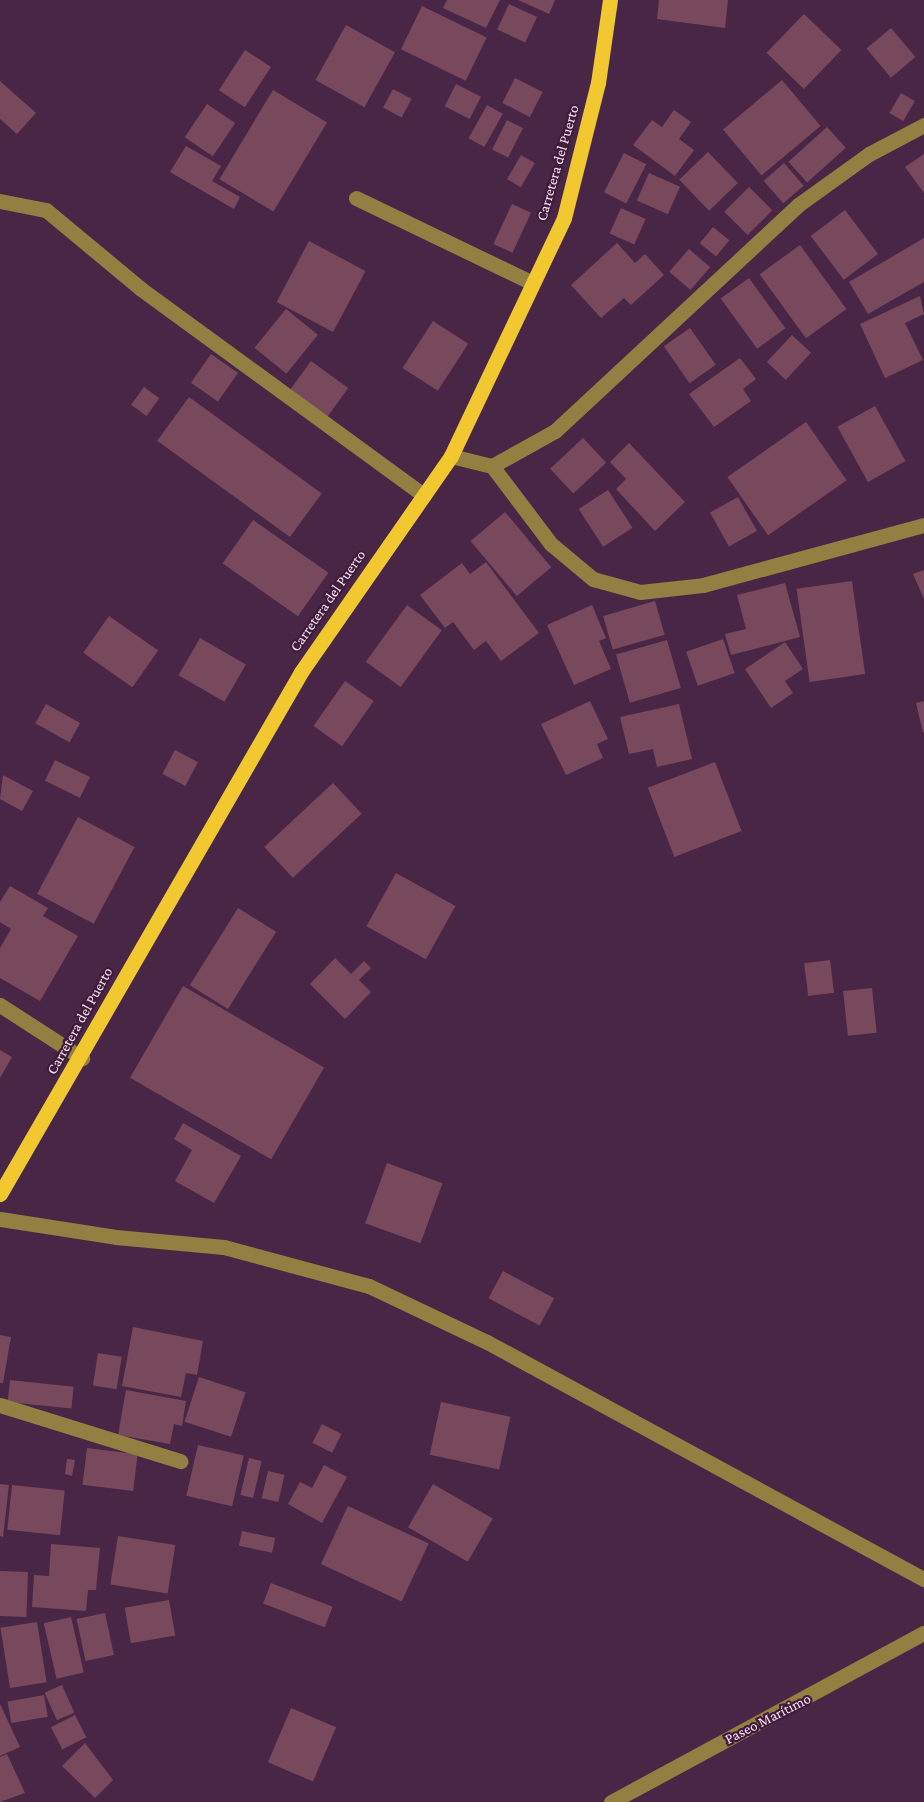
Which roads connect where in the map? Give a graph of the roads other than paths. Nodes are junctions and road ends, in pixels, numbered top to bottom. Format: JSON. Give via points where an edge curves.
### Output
{"nodes":[{"id":1,"x":610,"y":0,"type":"edge"},
{"id":2,"x":924,"y":125,"type":"edge"},
{"id":3,"x":356,"y":198,"type":"dead end"},
{"id":4,"x":0,"y":201,"type":"edge"},
{"id":5,"x":533,"y":284,"type":"junction"},
{"id":6,"x":451,"y":456,"type":"junction"},
{"id":7,"x":492,"y":466,"type":"junction"},
{"id":8,"x":424,"y":495,"type":"junction"},
{"id":9,"x":924,"y":525,"type":"edge"},
{"id":10,"x":0,"y":1005,"type":"edge"},
{"id":11,"x":82,"y":1058,"type":"junction"},
{"id":12,"x":0,"y":1194,"type":"edge"},
{"id":13,"x":0,"y":1219,"type":"edge"},
{"id":14,"x":0,"y":1405,"type":"edge"},
{"id":15,"x":180,"y":1461,"type":"dead end"},
{"id":16,"x":924,"y":1579,"type":"edge"},
{"id":17,"x":924,"y":1634,"type":"edge"},
{"id":18,"x":611,"y":1802,"type":"edge"}],
"edges":[{"from":1,"to":5,"type":"main road","name":"Carretera del Puerto","via":[[585,143],[564,218]]},
{"from":2,"to":7,"type":"street","via":[[869,154],[798,205],[555,431]]},
{"from":3,"to":5,"type":"street"},
{"from":4,"to":8,"type":"street","via":[[46,210],[141,289]]},
{"from":5,"to":6,"type":"main road","name":"Carretera del Puerto"},
{"from":6,"to":7,"type":"street"},
{"from":6,"to":8,"type":"main road","name":"Carretera del Puerto"},
{"from":7,"to":9,"type":"street","via":[[551,544],[593,579],[640,592],[703,585]]},
{"from":8,"to":11,"type":"main road","name":"Carretera del Puerto","via":[[301,672],[148,931]]},
{"from":10,"to":11,"type":"street"},
{"from":11,"to":12,"type":"main road","name":"Carretera del Puerto"},
{"from":13,"to":16,"type":"street","via":[[116,1238],[225,1246],[369,1286],[487,1342]]},
{"from":14,"to":15,"type":"street"},
{"from":17,"to":18,"type":"street","name":"Paseo Marítimo"}]}
